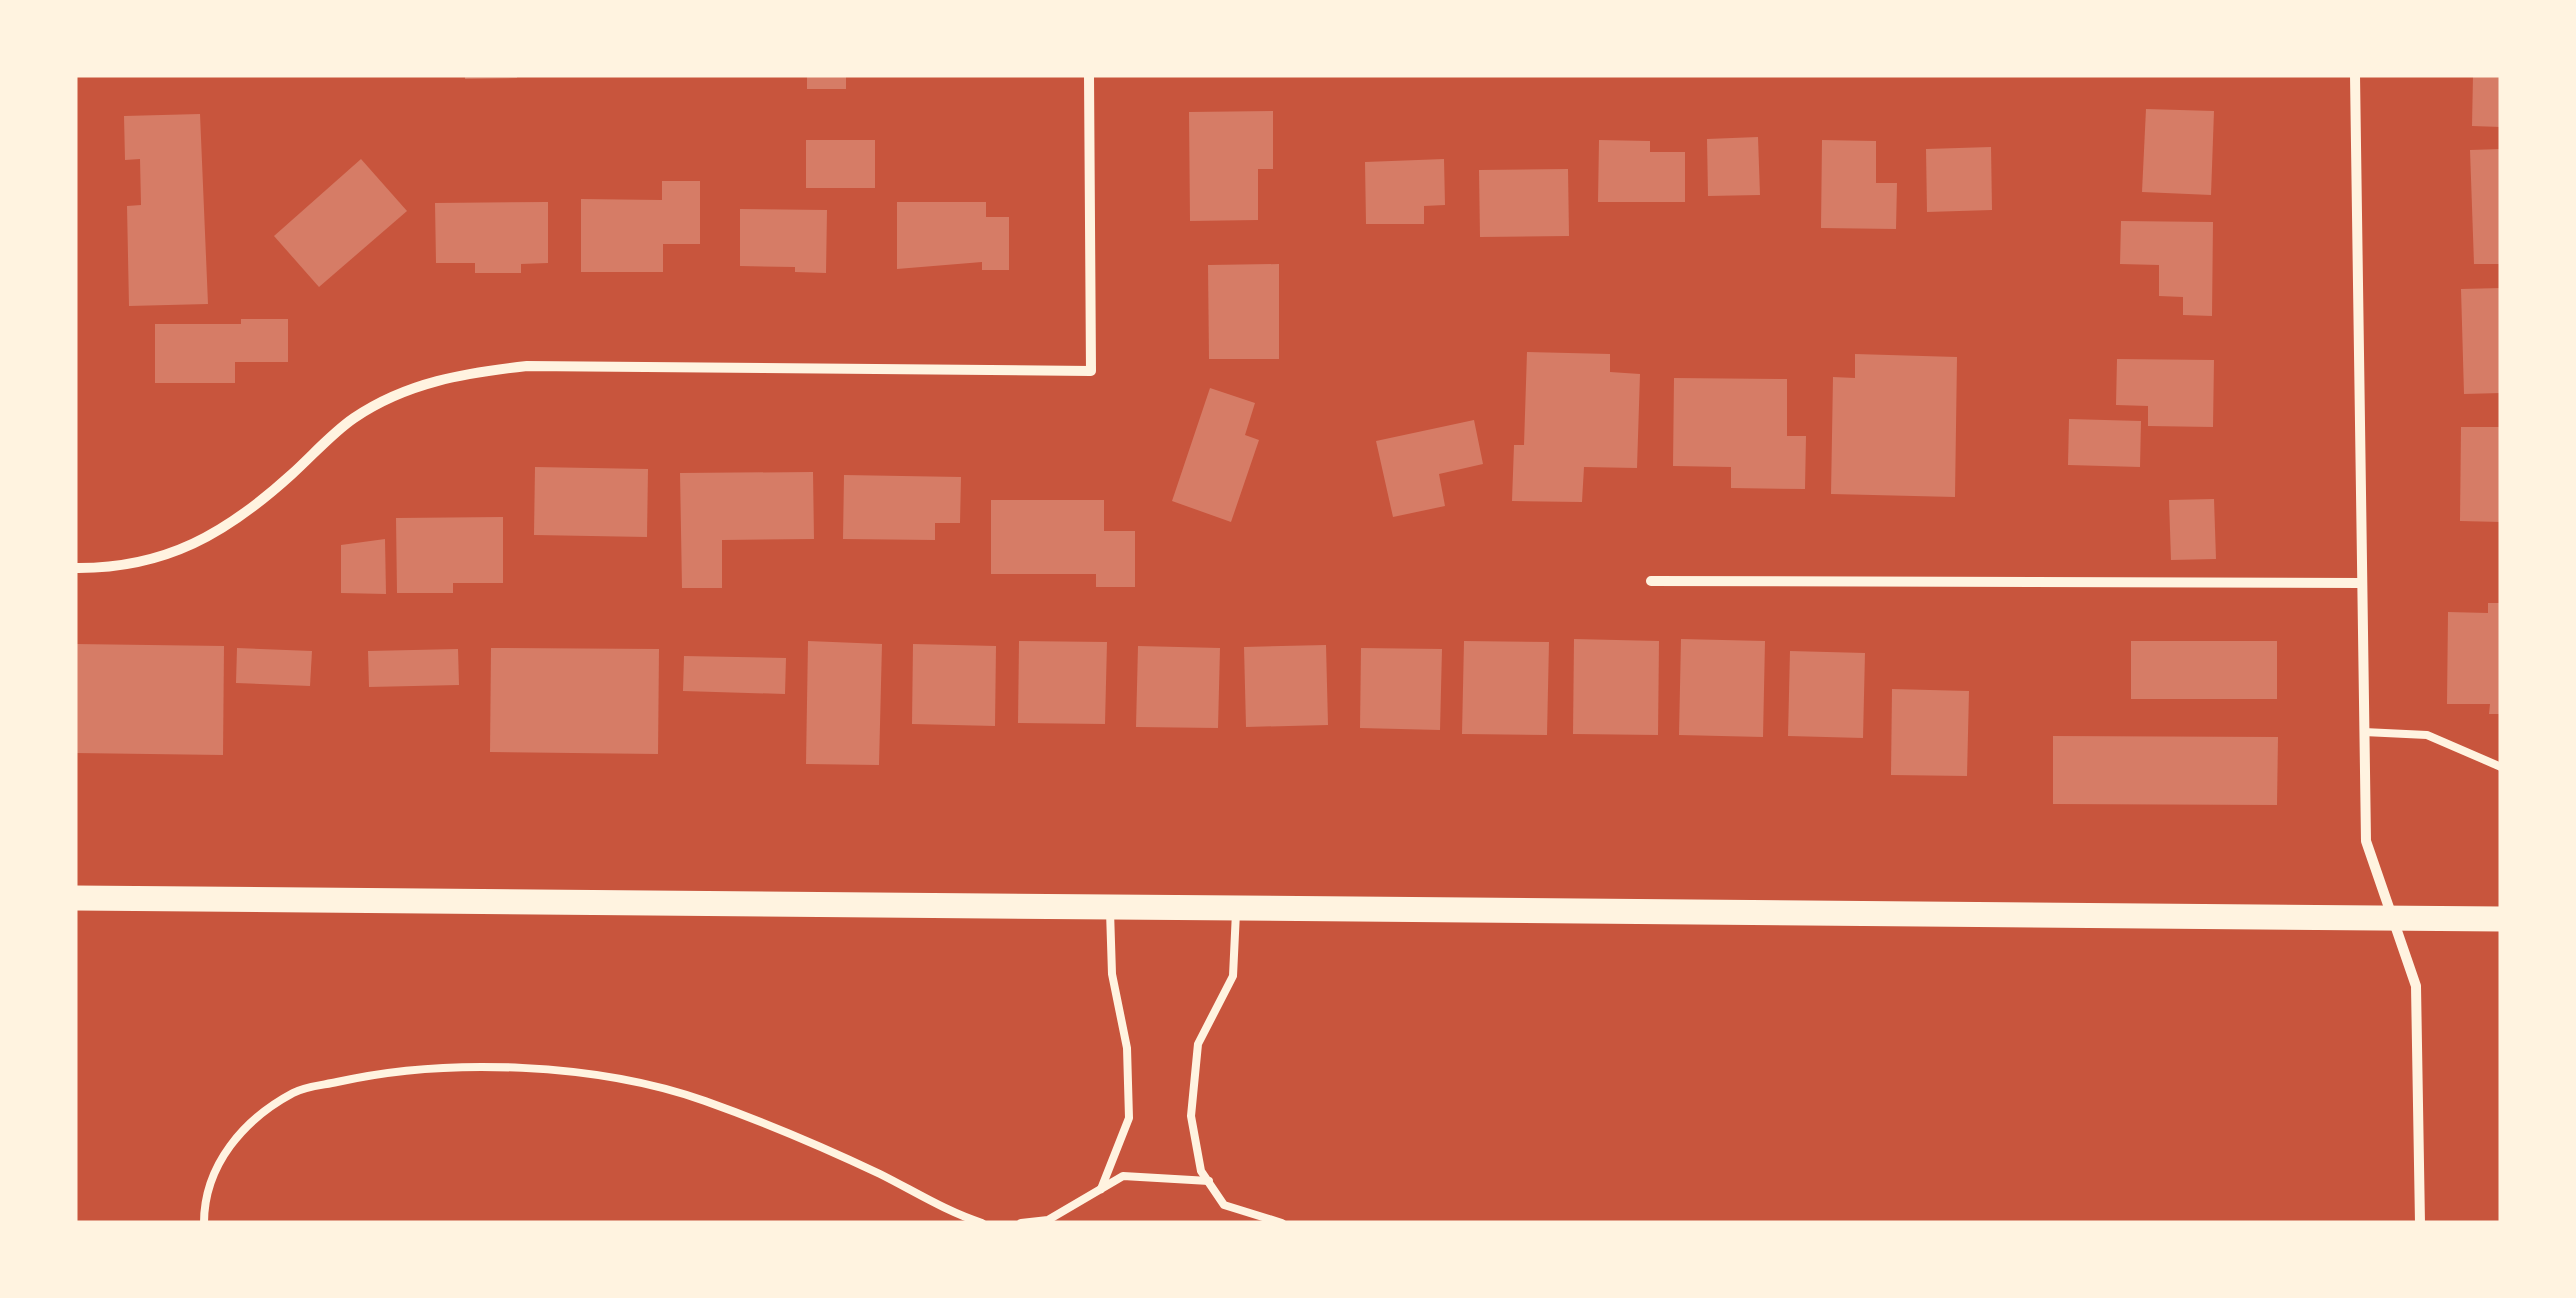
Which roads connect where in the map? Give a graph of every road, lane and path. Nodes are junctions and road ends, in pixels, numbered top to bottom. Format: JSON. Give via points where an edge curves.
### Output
{"nodes":[{"id":1,"x":1089,"y":75,"type":"edge"},
{"id":2,"x":2355,"y":75,"type":"edge"},
{"id":3,"x":75,"y":568,"type":"edge"},
{"id":4,"x":1651,"y":581,"type":"dead end"},
{"id":5,"x":2362,"y":584,"type":"junction"},
{"id":6,"x":2364,"y":732,"type":"junction"},
{"id":7,"x":2501,"y":768,"type":"edge"},
{"id":8,"x":75,"y":898,"type":"edge"},
{"id":9,"x":1110,"y":909,"type":"junction"},
{"id":10,"x":1236,"y":911,"type":"junction"},
{"id":11,"x":2392,"y":916,"type":"junction"},
{"id":12,"x":2501,"y":918,"type":"edge"},
{"id":13,"x":1209,"y":1181,"type":"junction"},
{"id":14,"x":1101,"y":1189,"type":"junction"},
{"id":15,"x":204,"y":1223,"type":"edge"},
{"id":16,"x":982,"y":1223,"type":"edge"},
{"id":17,"x":1021,"y":1223,"type":"edge"},
{"id":18,"x":1282,"y":1223,"type":"edge"},
{"id":19,"x":2420,"y":1223,"type":"edge"}],
"edges":[{"from":1,"to":3,"type":"street","via":[[1091,371],[527,366],[462,374],[408,388],[352,419],[226,529],[170,556]]},
{"from":2,"to":5,"type":"street"},
{"from":4,"to":5,"type":"street"},
{"from":5,"to":6,"type":"street"},
{"from":6,"to":7,"type":"lane","via":[[2428,736]]},
{"from":6,"to":11,"type":"street","via":[[2366,841]]},
{"from":8,"to":9,"type":"main road"},
{"from":9,"to":10,"type":"main road"},
{"from":9,"to":14,"type":"lane","via":[[1112,974],[1128,1048],[1129,1118]]},
{"from":10,"to":11,"type":"main road"},
{"from":10,"to":13,"type":"lane","via":[[1233,976],[1198,1044],[1191,1116],[1201,1171]]},
{"from":11,"to":12,"type":"main road"},
{"from":11,"to":19,"type":"street","via":[[2416,986]]},
{"from":13,"to":14,"type":"lane","via":[[1123,1176]]},
{"from":13,"to":18,"type":"lane","via":[[1224,1205]]},
{"from":14,"to":17,"type":"lane","via":[[1048,1220]]},
{"from":15,"to":16,"type":"lane","via":[[204,1200],[233,1137],[295,1092],[390,1070],[484,1068],[643,1084],[702,1100]]}]}
